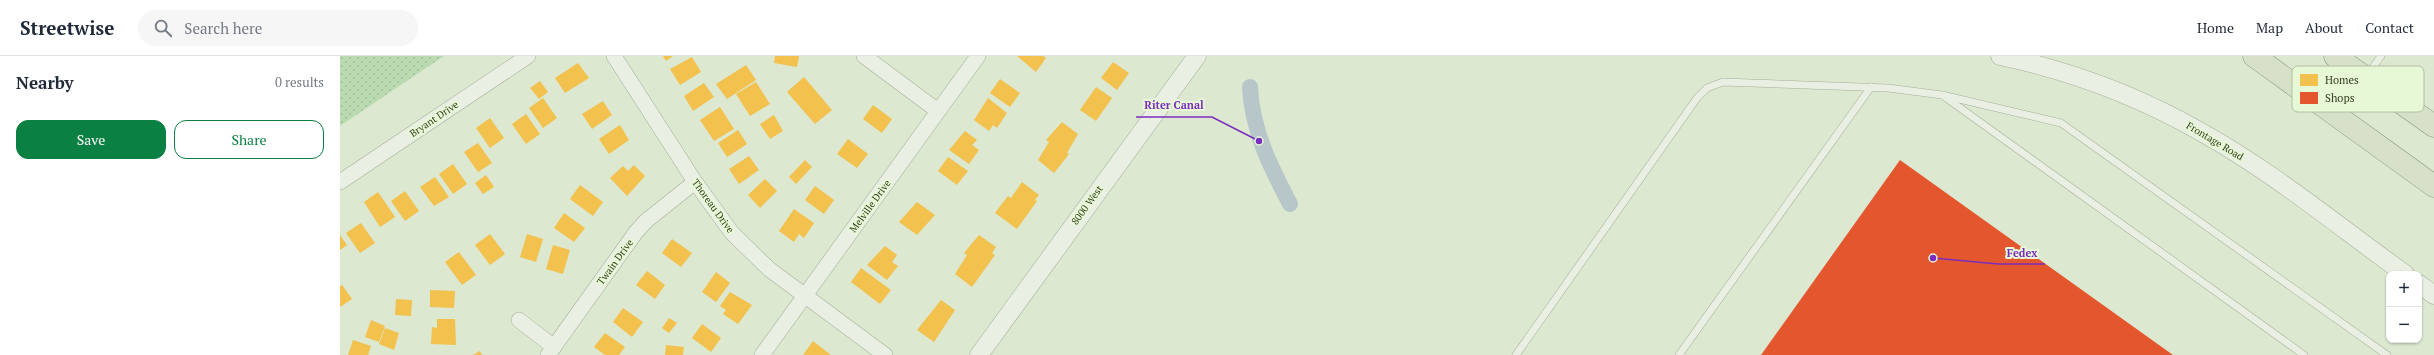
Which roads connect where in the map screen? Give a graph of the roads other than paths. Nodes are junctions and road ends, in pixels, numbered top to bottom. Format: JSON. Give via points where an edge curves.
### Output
{"nodes":[{"id":1,"x":528,"y":56,"type":"edge"},
{"id":2,"x":614,"y":56,"type":"edge"},
{"id":3,"x":864,"y":56,"type":"edge"},
{"id":4,"x":978,"y":56,"type":"edge"},
{"id":5,"x":1197,"y":56,"type":"edge"},
{"id":6,"x":2000,"y":56,"type":"edge"},
{"id":7,"x":2254,"y":56,"type":"edge"},
{"id":8,"x":2335,"y":56,"type":"edge"},
{"id":9,"x":2381,"y":56,"type":"edge"},
{"id":10,"x":2349,"y":66,"type":"edge"},
{"id":11,"x":2374,"y":66,"type":"edge"},
{"id":12,"x":2292,"y":83,"type":"edge"},
{"id":13,"x":1870,"y":87,"type":"junction"},
{"id":14,"x":1942,"y":95,"type":"junction"},
{"id":15,"x":938,"y":111,"type":"junction"},
{"id":16,"x":2332,"y":112,"type":"edge"},
{"id":17,"x":2414,"y":112,"type":"edge"},
{"id":18,"x":2434,"y":126,"type":"edge"},
{"id":19,"x":340,"y":182,"type":"edge"},
{"id":20,"x":695,"y":182,"type":"junction"},
{"id":21,"x":2434,"y":186,"type":"edge"},
{"id":22,"x":2401,"y":271,"type":"edge"},
{"id":23,"x":2422,"y":286,"type":"edge"},
{"id":24,"x":805,"y":295,"type":"junction"},
{"id":25,"x":2434,"y":295,"type":"edge"},
{"id":26,"x":519,"y":320,"type":"dead end"},
{"id":27,"x":551,"y":351,"type":"edge"},
{"id":28,"x":762,"y":355,"type":"edge"},
{"id":29,"x":885,"y":355,"type":"edge"},
{"id":30,"x":978,"y":355,"type":"edge"},
{"id":31,"x":1516,"y":355,"type":"edge"},
{"id":32,"x":1679,"y":355,"type":"edge"},
{"id":33,"x":2304,"y":355,"type":"edge"},
{"id":34,"x":2387,"y":355,"type":"edge"}],
"edges":[{"from":1,"to":19,"type":"street","name":"Bryant Drive"},
{"from":2,"to":20,"type":"street","name":"Thoreau Drive"},
{"from":3,"to":15,"type":"street"},
{"from":4,"to":15,"type":"street","name":"Melville Drive"},
{"from":5,"to":30,"type":"street","name":"8000 West"},
{"from":6,"to":22,"type":"street","name":"Frontage Road","via":[[2059,70],[2095,83],[2148,104],[2194,128],[2255,166]]},
{"from":7,"to":12,"type":"highway"},
{"from":8,"to":10,"type":"highway"},
{"from":9,"to":11,"type":"lane"},
{"from":13,"to":14,"type":"lane"},
{"from":13,"to":31,"type":"lane","via":[[1723,82],[1707,88],[1697,98]]},
{"from":13,"to":32,"type":"lane"},
{"from":14,"to":33,"type":"lane"},
{"from":14,"to":34,"type":"lane","via":[[2061,123]]},
{"from":15,"to":24,"type":"street","name":"Melville Drive"},
{"from":16,"to":21,"type":"highway"},
{"from":17,"to":18,"type":"highway"},
{"from":20,"to":24,"type":"street","name":"Thoreau Drive","via":[[732,233],[769,269]]},
{"from":20,"to":27,"type":"street","name":"Twain Drive","via":[[636,232]]},
{"from":23,"to":25,"type":"street"},
{"from":24,"to":28,"type":"street","name":"Melville Drive"},
{"from":24,"to":29,"type":"street","name":"Thoreau Drive"},
{"from":26,"to":27,"type":"street"}]}
